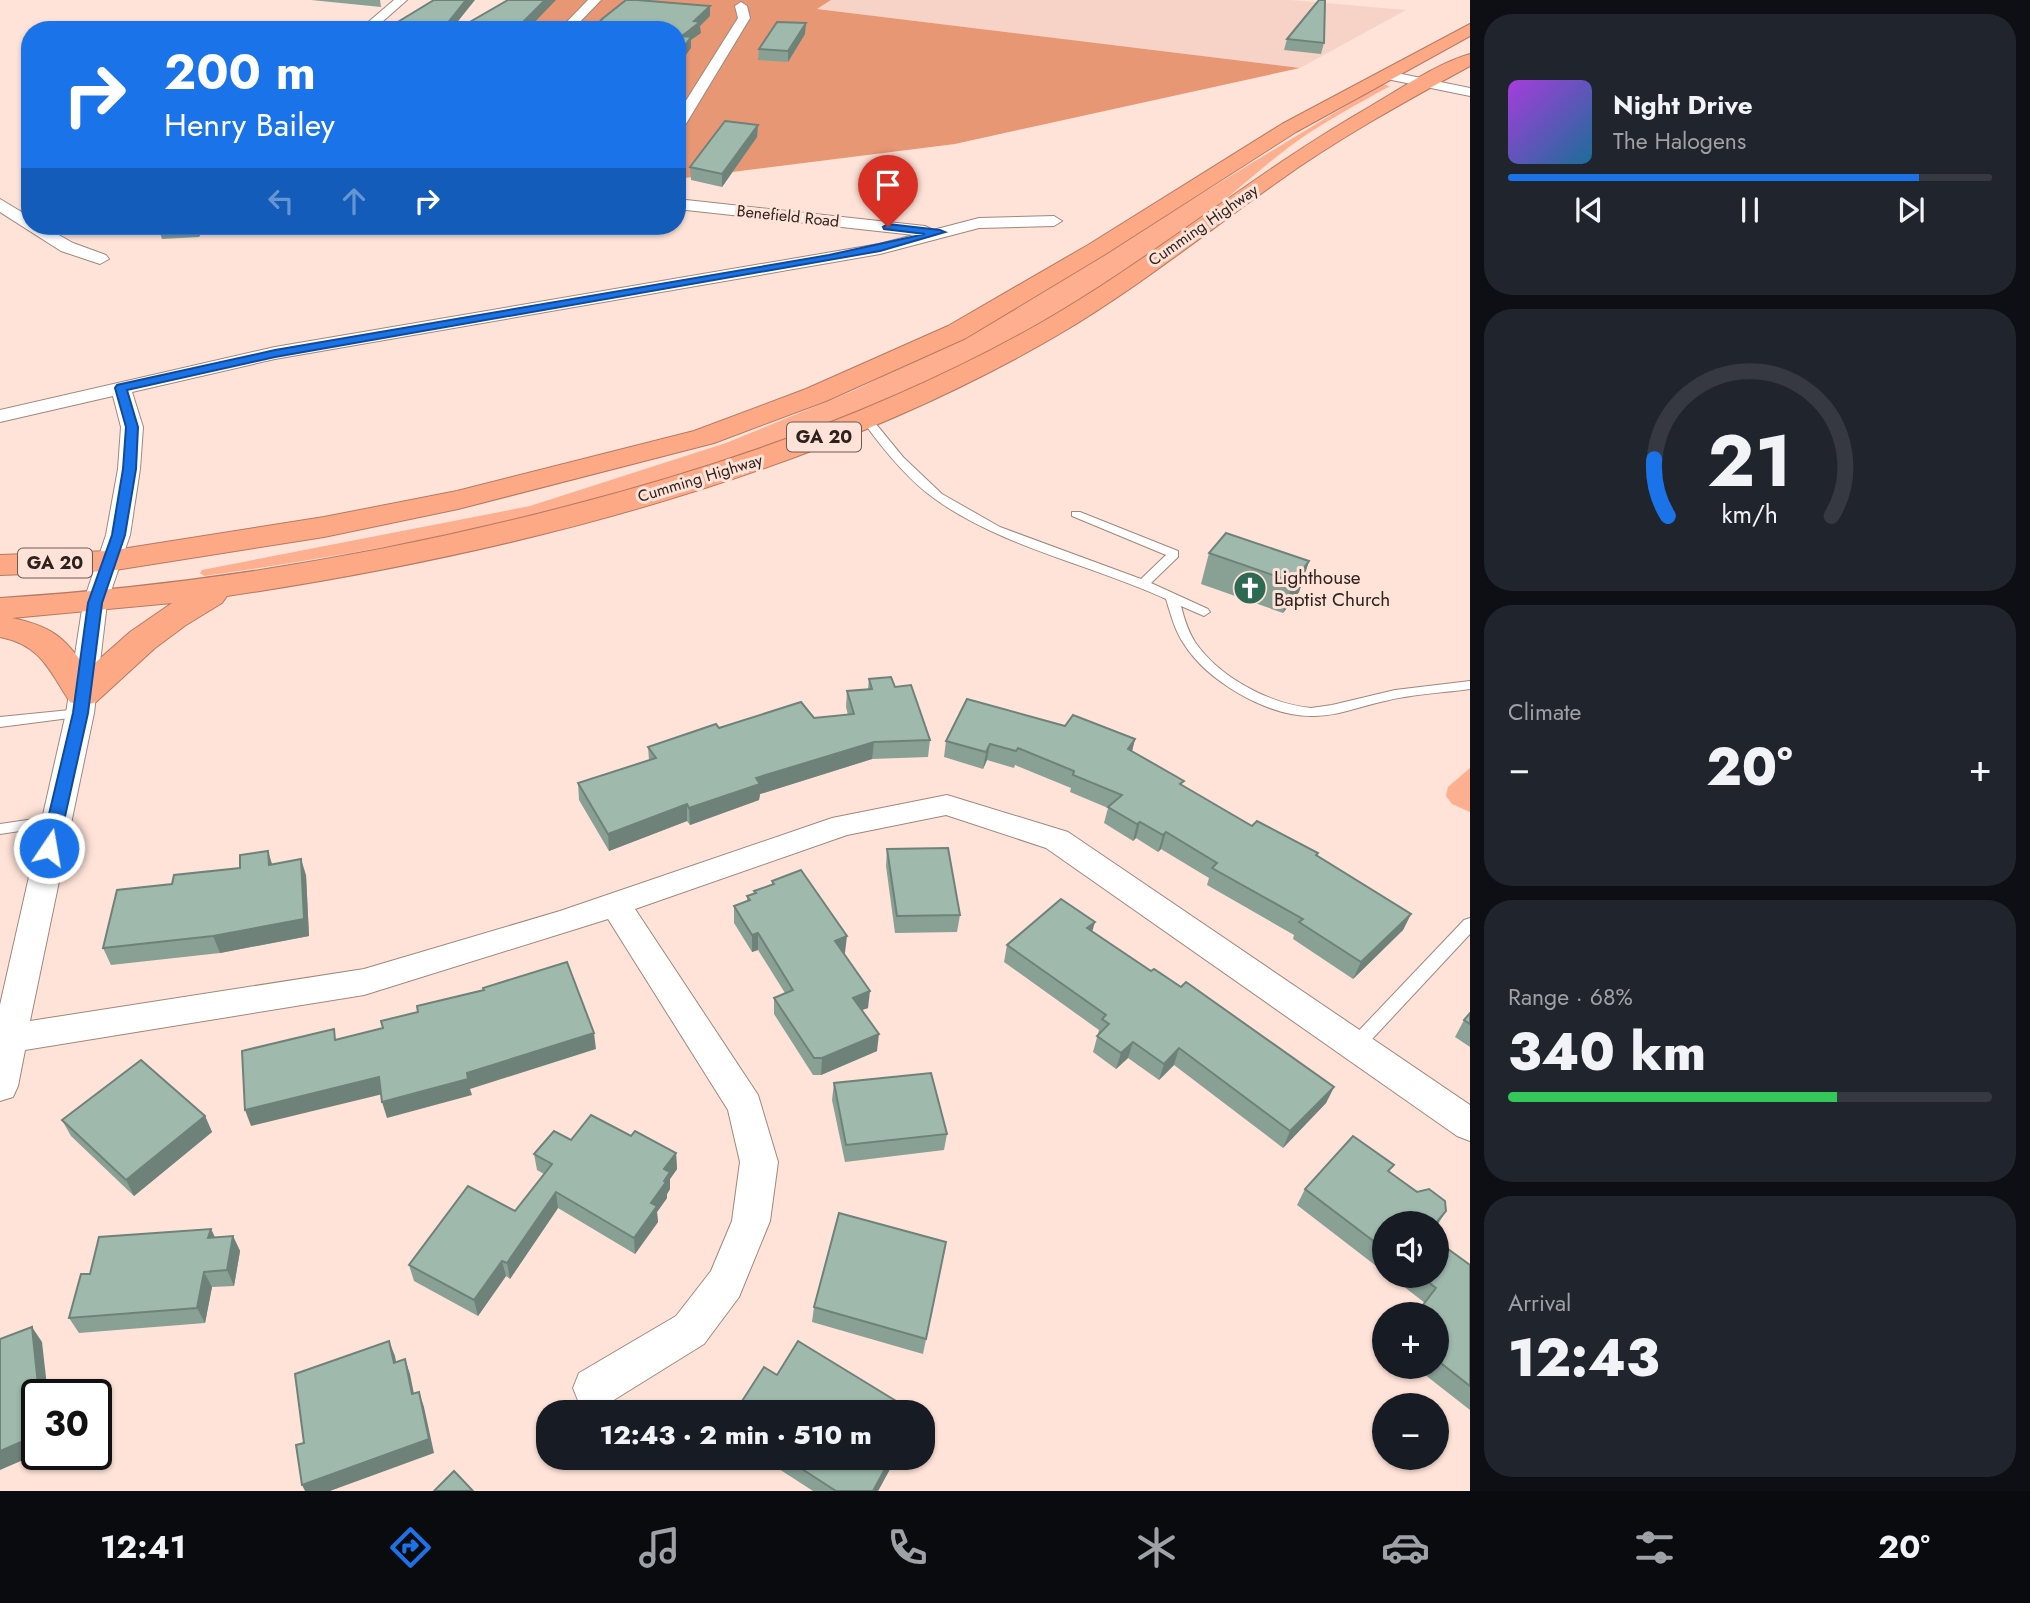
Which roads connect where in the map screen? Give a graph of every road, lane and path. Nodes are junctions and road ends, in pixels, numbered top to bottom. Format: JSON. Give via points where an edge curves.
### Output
{"nodes":[{"id":1,"x":401,"y":0,"type":"edge"},
{"id":2,"x":595,"y":0,"type":"edge"},
{"id":3,"x":741,"y":6,"type":"dead end"},
{"id":4,"x":376,"y":21,"type":"edge"},
{"id":5,"x":574,"y":21,"type":"edge"},
{"id":6,"x":1470,"y":29,"type":"edge"},
{"id":7,"x":1470,"y":59,"type":"edge"},
{"id":8,"x":1392,"y":72,"type":"junction"},
{"id":9,"x":1430,"y":80,"type":"junction"},
{"id":10,"x":1470,"y":85,"type":"edge"},
{"id":11,"x":1470,"y":92,"type":"edge"},
{"id":12,"x":686,"y":112,"type":"edge"},
{"id":13,"x":19,"y":197,"type":"dead end"},
{"id":14,"x":0,"y":203,"type":"edge"},
{"id":15,"x":686,"y":205,"type":"edge"},
{"id":16,"x":21,"y":218,"type":"edge"},
{"id":17,"x":1054,"y":221,"type":"dead end"},
{"id":18,"x":940,"y":232,"type":"junction"},
{"id":19,"x":47,"y":235,"type":"edge"},
{"id":20,"x":100,"y":259,"type":"dead end"},
{"id":21,"x":121,"y":388,"type":"junction"},
{"id":22,"x":0,"y":416,"type":"edge"},
{"id":23,"x":867,"y":420,"type":"junction"},
{"id":24,"x":1076,"y":514,"type":"dead end"},
{"id":25,"x":109,"y":561,"type":"junction"},
{"id":26,"x":0,"y":565,"type":"edge"},
{"id":27,"x":1143,"y":584,"type":"junction"},
{"id":28,"x":231,"y":585,"type":"junction"},
{"id":29,"x":1172,"y":597,"type":"junction"},
{"id":30,"x":95,"y":603,"type":"junction"},
{"id":31,"x":0,"y":608,"type":"edge"},
{"id":32,"x":1204,"y":612,"type":"dead end"},
{"id":33,"x":0,"y":626,"type":"edge"},
{"id":34,"x":1470,"y":685,"type":"edge"},
{"id":35,"x":82,"y":703,"type":"junction"},
{"id":36,"x":0,"y":722,"type":"edge"},
{"id":37,"x":55,"y":821,"type":"junction"},
{"id":38,"x":0,"y":828,"type":"edge"},
{"id":39,"x":615,"y":904,"type":"junction"},
{"id":40,"x":1470,"y":924,"type":"edge"},
{"id":41,"x":5,"y":1039,"type":"edge"},
{"id":42,"x":1355,"y":1046,"type":"junction"},
{"id":43,"x":0,"y":1086,"type":"edge"},
{"id":44,"x":1470,"y":1125,"type":"edge"},
{"id":45,"x":594,"y":1388,"type":"dead end"}],
"edges":[{"from":1,"to":4,"type":"street"},
{"from":2,"to":5,"type":"street"},
{"from":3,"to":12,"type":"street","via":[[744,19]]},
{"from":6,"to":8,"type":"highway","name":"Cumming Highway","number":"GA 20"},
{"from":7,"to":9,"type":"highway","name":"Cumming Highway","number":"GA 20"},
{"from":8,"to":9,"type":"street"},
{"from":8,"to":25,"type":"highway","name":"Cumming Highway","number":"GA 20","via":[[1267,142],[957,332],[816,395],[704,437],[458,500],[324,527]]},
{"from":9,"to":10,"type":"street"},
{"from":9,"to":11,"type":"street"},
{"from":9,"to":23,"type":"highway","name":"Cumming Highway","number":"GA 20","via":[[1344,129],[1030,340]]},
{"from":13,"to":14,"type":"street"},
{"from":14,"to":16,"type":"street"},
{"from":15,"to":18,"type":"street","name":"Benefield Road"},
{"from":17,"to":18,"type":"street","via":[[979,223]]},
{"from":18,"to":21,"type":"street","via":[[880,248],[275,353]]},
{"from":19,"to":20,"type":"street"},
{"from":21,"to":22,"type":"street"},
{"from":21,"to":25,"type":"street","via":[[132,427],[118,535]]},
{"from":23,"to":27,"type":"lane","via":[[938,496],[996,529]]},
{"from":23,"to":28,"type":"highway","name":"Cumming Highway","number":"GA 20","via":[[790,450],[594,510],[441,549]]},
{"from":24,"to":27,"type":"lane","via":[[1174,554]]},
{"from":25,"to":26,"type":"highway","name":"Cumming Highway","number":"GA 20"},
{"from":25,"to":30,"type":"street"},
{"from":27,"to":29,"type":"lane"},
{"from":28,"to":30,"type":"highway","name":"Cumming Highway","number":"GA 20"},
{"from":28,"to":35,"type":"highway","via":[[172,615],[142,638]]},
{"from":29,"to":32,"type":"lane"},
{"from":29,"to":34,"type":"lane","via":[[1192,648],[1216,671],[1245,690],[1297,711],[1314,712],[1395,694]]},
{"from":30,"to":31,"type":"highway","name":"Cumming Highway","number":"GA 20"},
{"from":30,"to":35,"type":"street"},
{"from":33,"to":35,"type":"highway","via":[[44,641],[56,653]]},
{"from":35,"to":36,"type":"lane"},
{"from":35,"to":37,"type":"street"},
{"from":37,"to":38,"type":"lane"},
{"from":37,"to":41,"type":"street"},
{"from":39,"to":41,"type":"street","via":[[364,982]]},
{"from":39,"to":42,"type":"street","via":[[843,825],[947,805],[1057,840]]},
{"from":39,"to":45,"type":"street","via":[[745,1106],[759,1162],[751,1221],[726,1284],[690,1331]]},
{"from":40,"to":42,"type":"lane"},
{"from":41,"to":43,"type":"street"},
{"from":42,"to":44,"type":"street"}]}
